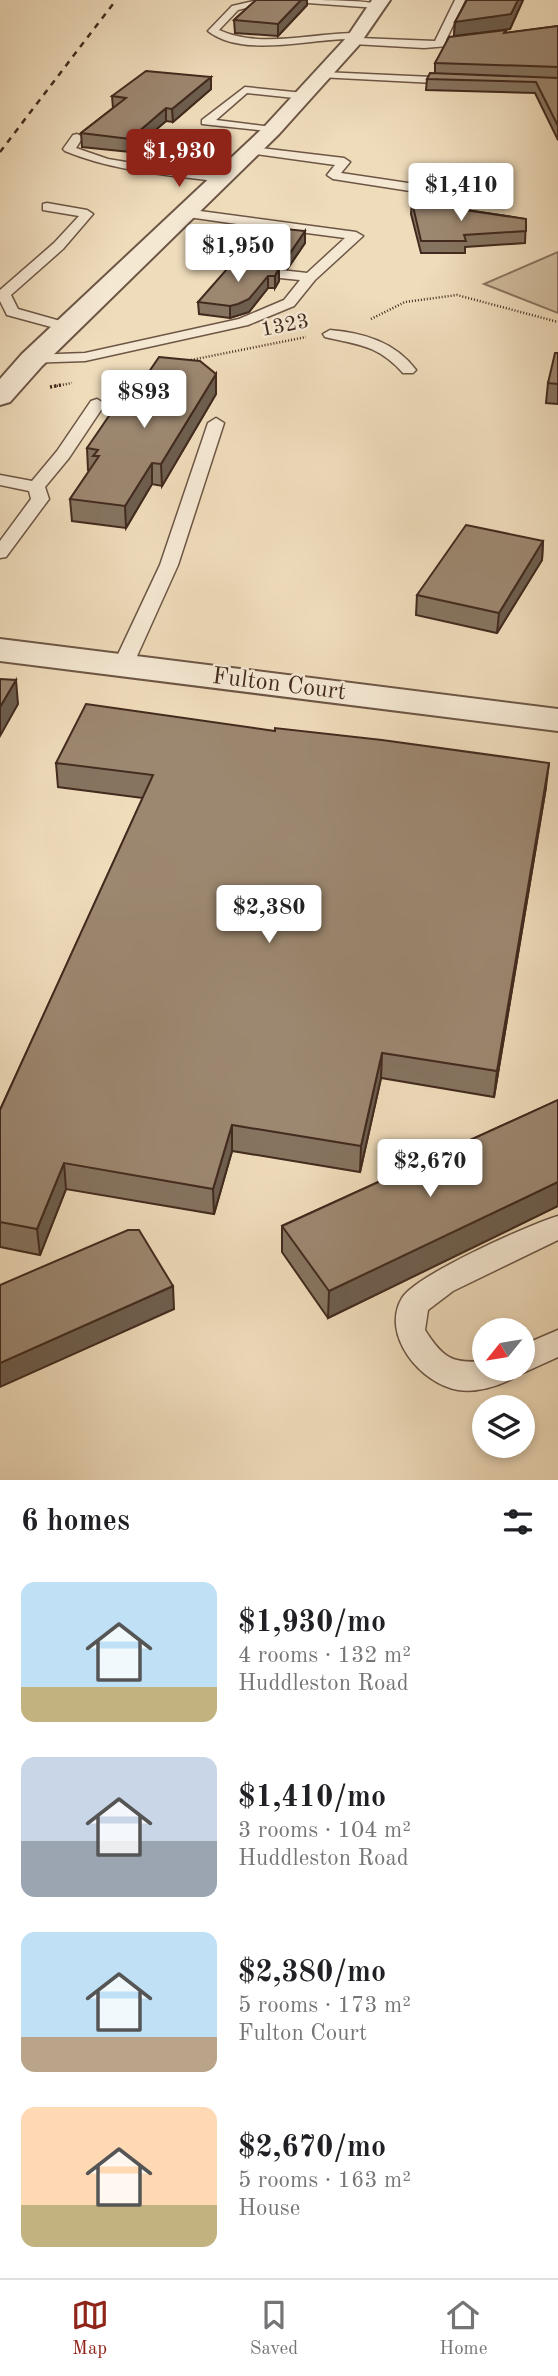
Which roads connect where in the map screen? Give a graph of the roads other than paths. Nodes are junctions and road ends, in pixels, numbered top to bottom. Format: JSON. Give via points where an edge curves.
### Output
{"nodes":[{"id":1,"x":271,"y":0,"type":"edge"},
{"id":2,"x":308,"y":0,"type":"edge"},
{"id":3,"x":460,"y":0,"type":"edge"},
{"id":4,"x":341,"y":1,"type":"edge"},
{"id":5,"x":379,"y":3,"type":"edge"},
{"id":6,"x":354,"y":39,"type":"junction"},
{"id":7,"x":482,"y":39,"type":"edge"},
{"id":8,"x":439,"y":44,"type":"junction"},
{"id":9,"x":411,"y":66,"type":"dead end"},
{"id":10,"x":323,"y":75,"type":"junction"},
{"id":11,"x":406,"y":80,"type":"junction"},
{"id":12,"x":461,"y":82,"type":"edge"},
{"id":13,"x":304,"y":96,"type":"junction"},
{"id":14,"x":272,"y":130,"type":"junction"},
{"id":15,"x":77,"y":137,"type":"dead end"},
{"id":16,"x":169,"y":144,"type":"dead end"},
{"id":17,"x":252,"y":151,"type":"junction"},
{"id":18,"x":142,"y":167,"type":"junction"},
{"id":19,"x":223,"y":178,"type":"junction"},
{"id":20,"x":455,"y":194,"type":"dead end"},
{"id":21,"x":47,"y":207,"type":"dead end"},
{"id":22,"x":185,"y":213,"type":"junction"},
{"id":23,"x":265,"y":224,"type":"junction"},
{"id":24,"x":310,"y":277,"type":"junction"},
{"id":25,"x":66,"y":327,"type":"junction"},
{"id":26,"x":330,"y":334,"type":"road end"},
{"id":27,"x":32,"y":360,"type":"junction"},
{"id":28,"x":408,"y":370,"type":"dead end"},
{"id":29,"x":5,"y":390,"type":"edge"},
{"id":30,"x":97,"y":404,"type":"dead end"},
{"id":31,"x":216,"y":423,"type":"dead end"},
{"id":32,"x":0,"y":480,"type":"edge"},
{"id":33,"x":36,"y":487,"type":"junction"},
{"id":34,"x":0,"y":553,"type":"edge"},
{"id":35,"x":0,"y":650,"type":"edge"},
{"id":36,"x":123,"y":665,"type":"junction"},
{"id":37,"x":558,"y":720,"type":"edge"},
{"id":38,"x":558,"y":1227,"type":"edge"},
{"id":39,"x":558,"y":1343,"type":"edge"},
{"id":40,"x":536,"y":1354,"type":"edge"},
{"id":41,"x":472,"y":1376,"type":"edge"}],
"edges":[{"from":1,"to":6,"type":"lane","via":[[235,8],[214,31],[287,43],[332,36]]},
{"from":2,"to":4,"type":"lane"},
{"from":3,"to":8,"type":"lane"},
{"from":4,"to":5,"type":"lane"},
{"from":5,"to":6,"type":"street"},
{"from":6,"to":8,"type":"lane"},
{"from":6,"to":10,"type":"street"},
{"from":7,"to":8,"type":"lane"},
{"from":9,"to":11,"type":"lane"},
{"from":10,"to":11,"type":"lane"},
{"from":10,"to":13,"type":"street"},
{"from":11,"to":12,"type":"lane"},
{"from":13,"to":14,"type":"street"},
{"from":13,"to":14,"type":"lane","via":[[245,90],[206,122]]},
{"from":14,"to":17,"type":"street"},
{"from":15,"to":18,"type":"lane","via":[[69,149]]},
{"from":16,"to":18,"type":"lane"},
{"from":17,"to":19,"type":"street"},
{"from":17,"to":20,"type":"lane","via":[[344,162],[333,175]]},
{"from":18,"to":19,"type":"lane"},
{"from":19,"to":22,"type":"street"},
{"from":21,"to":25,"type":"lane","via":[[87,214],[73,234],[4,294],[12,312]]},
{"from":22,"to":23,"type":"lane"},
{"from":22,"to":25,"type":"street"},
{"from":23,"to":24,"type":"lane","via":[[244,255],[246,266],[260,272]]},
{"from":23,"to":24,"type":"lane","via":[[356,236]]},
{"from":24,"to":27,"type":"lane","via":[[289,303],[243,322],[85,357]]},
{"from":25,"to":27,"type":"street"},
{"from":26,"to":28,"type":"lane","via":[[372,342],[397,356]]},
{"from":27,"to":29,"type":"street"},
{"from":30,"to":33,"type":"lane"},
{"from":31,"to":36,"type":"lane","via":[[169,565]]},
{"from":32,"to":33,"type":"lane"},
{"from":33,"to":34,"type":"lane","via":[[40,499]]},
{"from":35,"to":36,"type":"street","name":"Fulton Court"},
{"from":36,"to":37,"type":"street","name":"Fulton Court"},
{"from":38,"to":41,"type":"lane","via":[[443,1282],[414,1304],[410,1332],[427,1359],[460,1377]]},
{"from":39,"to":40,"type":"lane"}]}
